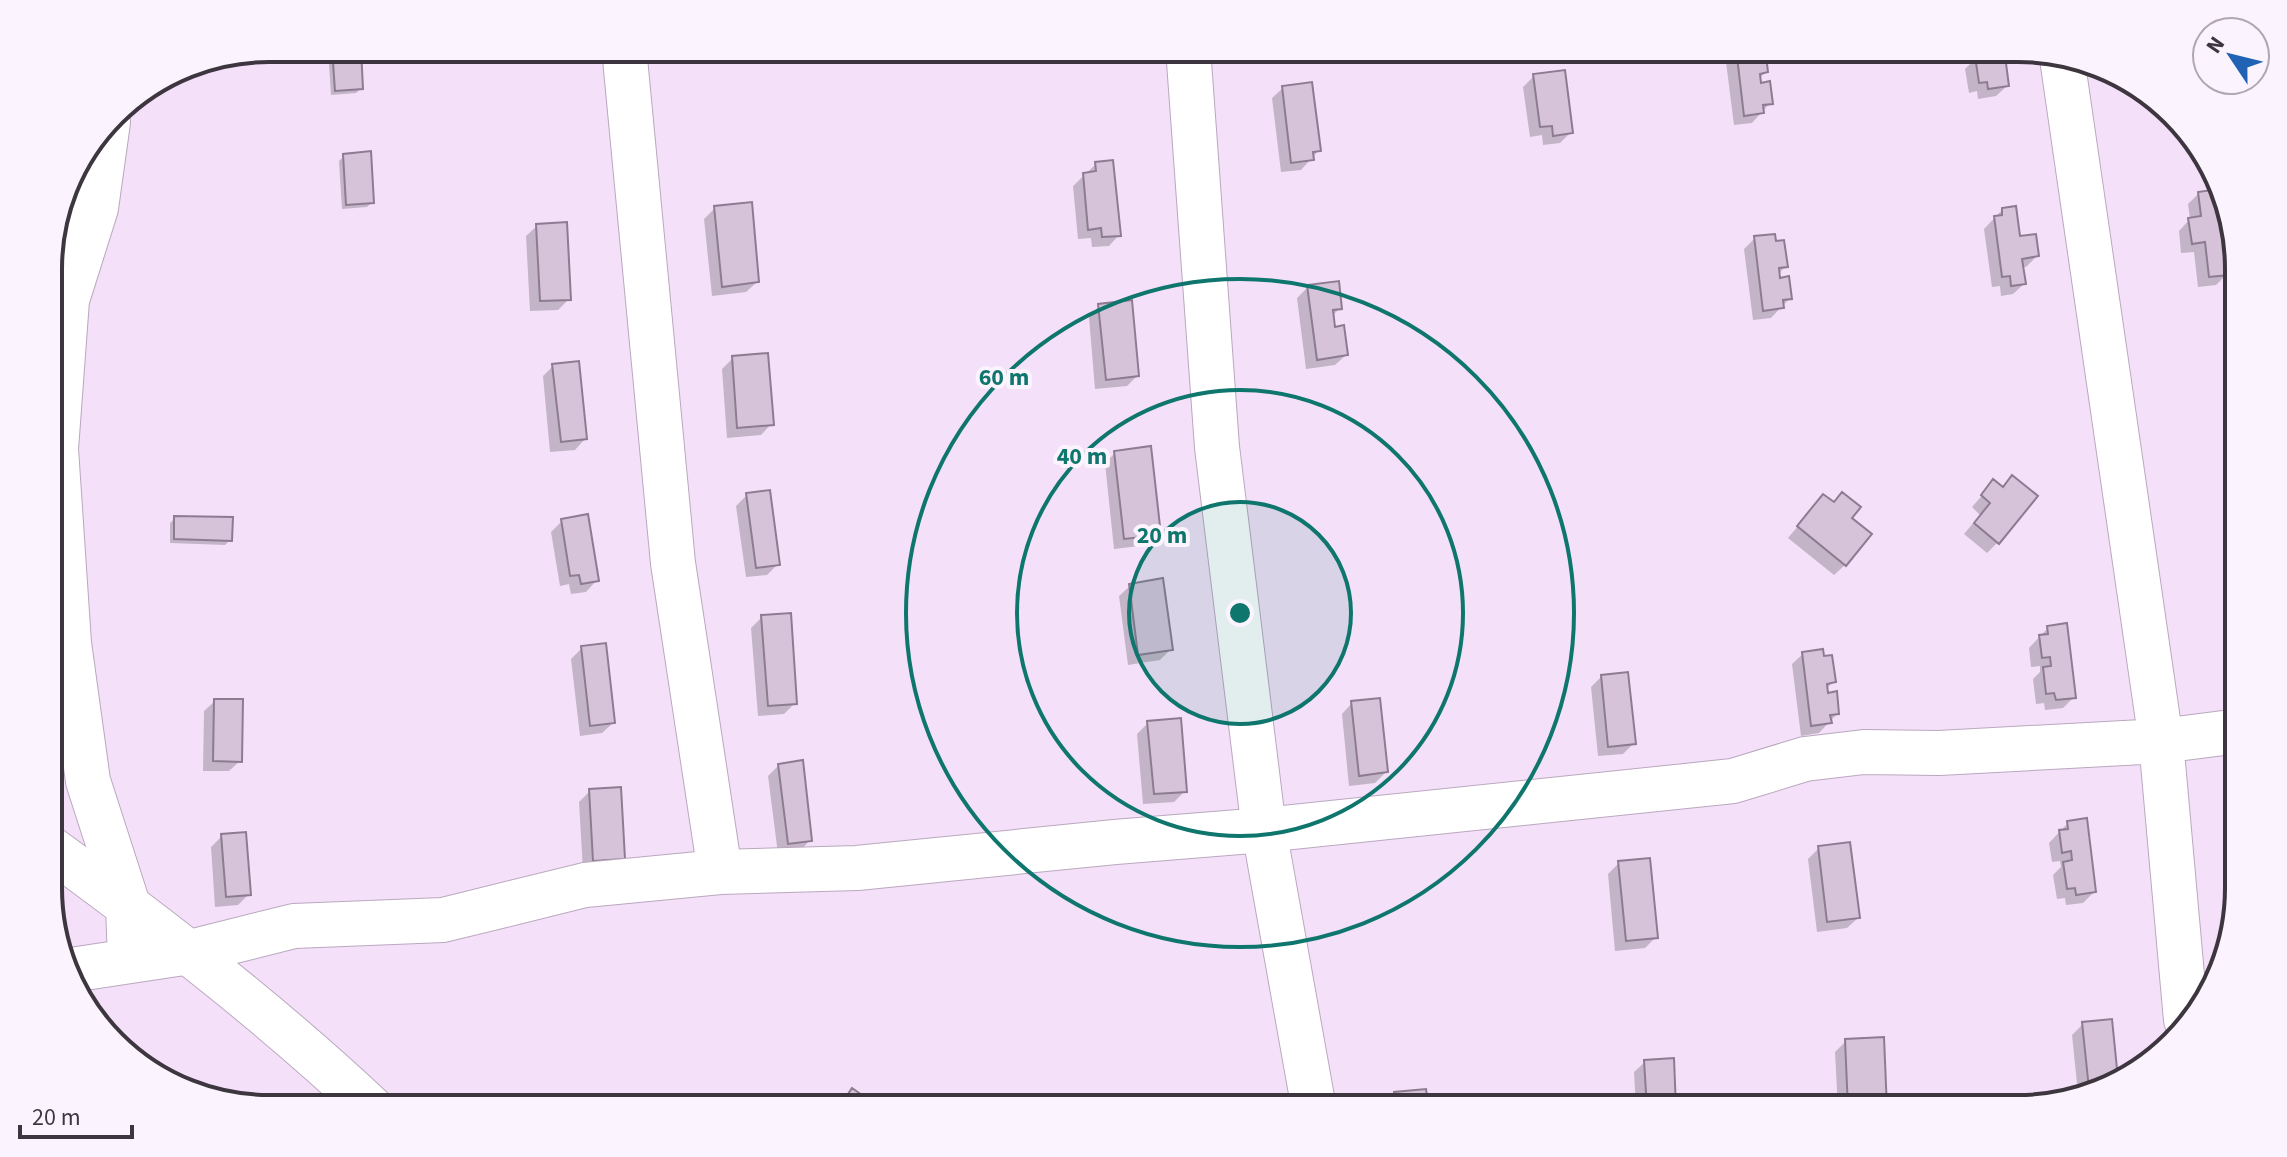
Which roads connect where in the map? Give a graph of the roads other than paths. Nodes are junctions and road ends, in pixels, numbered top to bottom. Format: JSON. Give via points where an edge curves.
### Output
{"nodes":[{"id":1,"x":625,"y":62,"type":"edge"},
{"id":2,"x":1189,"y":62,"type":"edge"},
{"id":3,"x":2063,"y":67,"type":"edge"},
{"id":4,"x":105,"y":143,"type":"edge"},
{"id":5,"x":62,"y":368,"type":"edge"},
{"id":6,"x":62,"y":539,"type":"edge"},
{"id":7,"x":2225,"y":733,"type":"edge"},
{"id":8,"x":2161,"y":741,"type":"junction"},
{"id":9,"x":1264,"y":830,"type":"junction"},
{"id":10,"x":62,"y":857,"type":"edge"},
{"id":11,"x":720,"y":872,"type":"junction"},
{"id":12,"x":128,"y":905,"type":"junction"},
{"id":13,"x":190,"y":952,"type":"junction"},
{"id":14,"x":130,"y":961,"type":"junction"},
{"id":15,"x":79,"y":969,"type":"edge"},
{"id":16,"x":2185,"y":1010,"type":"edge"},
{"id":17,"x":357,"y":1095,"type":"edge"},
{"id":18,"x":1311,"y":1095,"type":"edge"}],
"edges":[{"from":1,"to":11,"type":"street","via":[[673,563]]},
{"from":2,"to":9,"type":"street","via":[[1217,447]]},
{"from":3,"to":8,"type":"street"},
{"from":4,"to":5,"type":"street","via":[[96,208],[67,300]]},
{"from":6,"to":12,"type":"street","via":[[69,643],[88,781]]},
{"from":7,"to":8,"type":"street"},
{"from":8,"to":9,"type":"street","via":[[1864,752],[1805,759],[1733,781]]},
{"from":8,"to":16,"type":"street"},
{"from":9,"to":11,"type":"street","via":[[857,868]]},
{"from":9,"to":18,"type":"street"},
{"from":10,"to":12,"type":"street"},
{"from":11,"to":13,"type":"street","via":[[585,885],[443,920],[294,926]]},
{"from":12,"to":13,"type":"street"},
{"from":12,"to":14,"type":"street"},
{"from":13,"to":14,"type":"street"},
{"from":13,"to":17,"type":"street"},
{"from":14,"to":15,"type":"street"}]}
